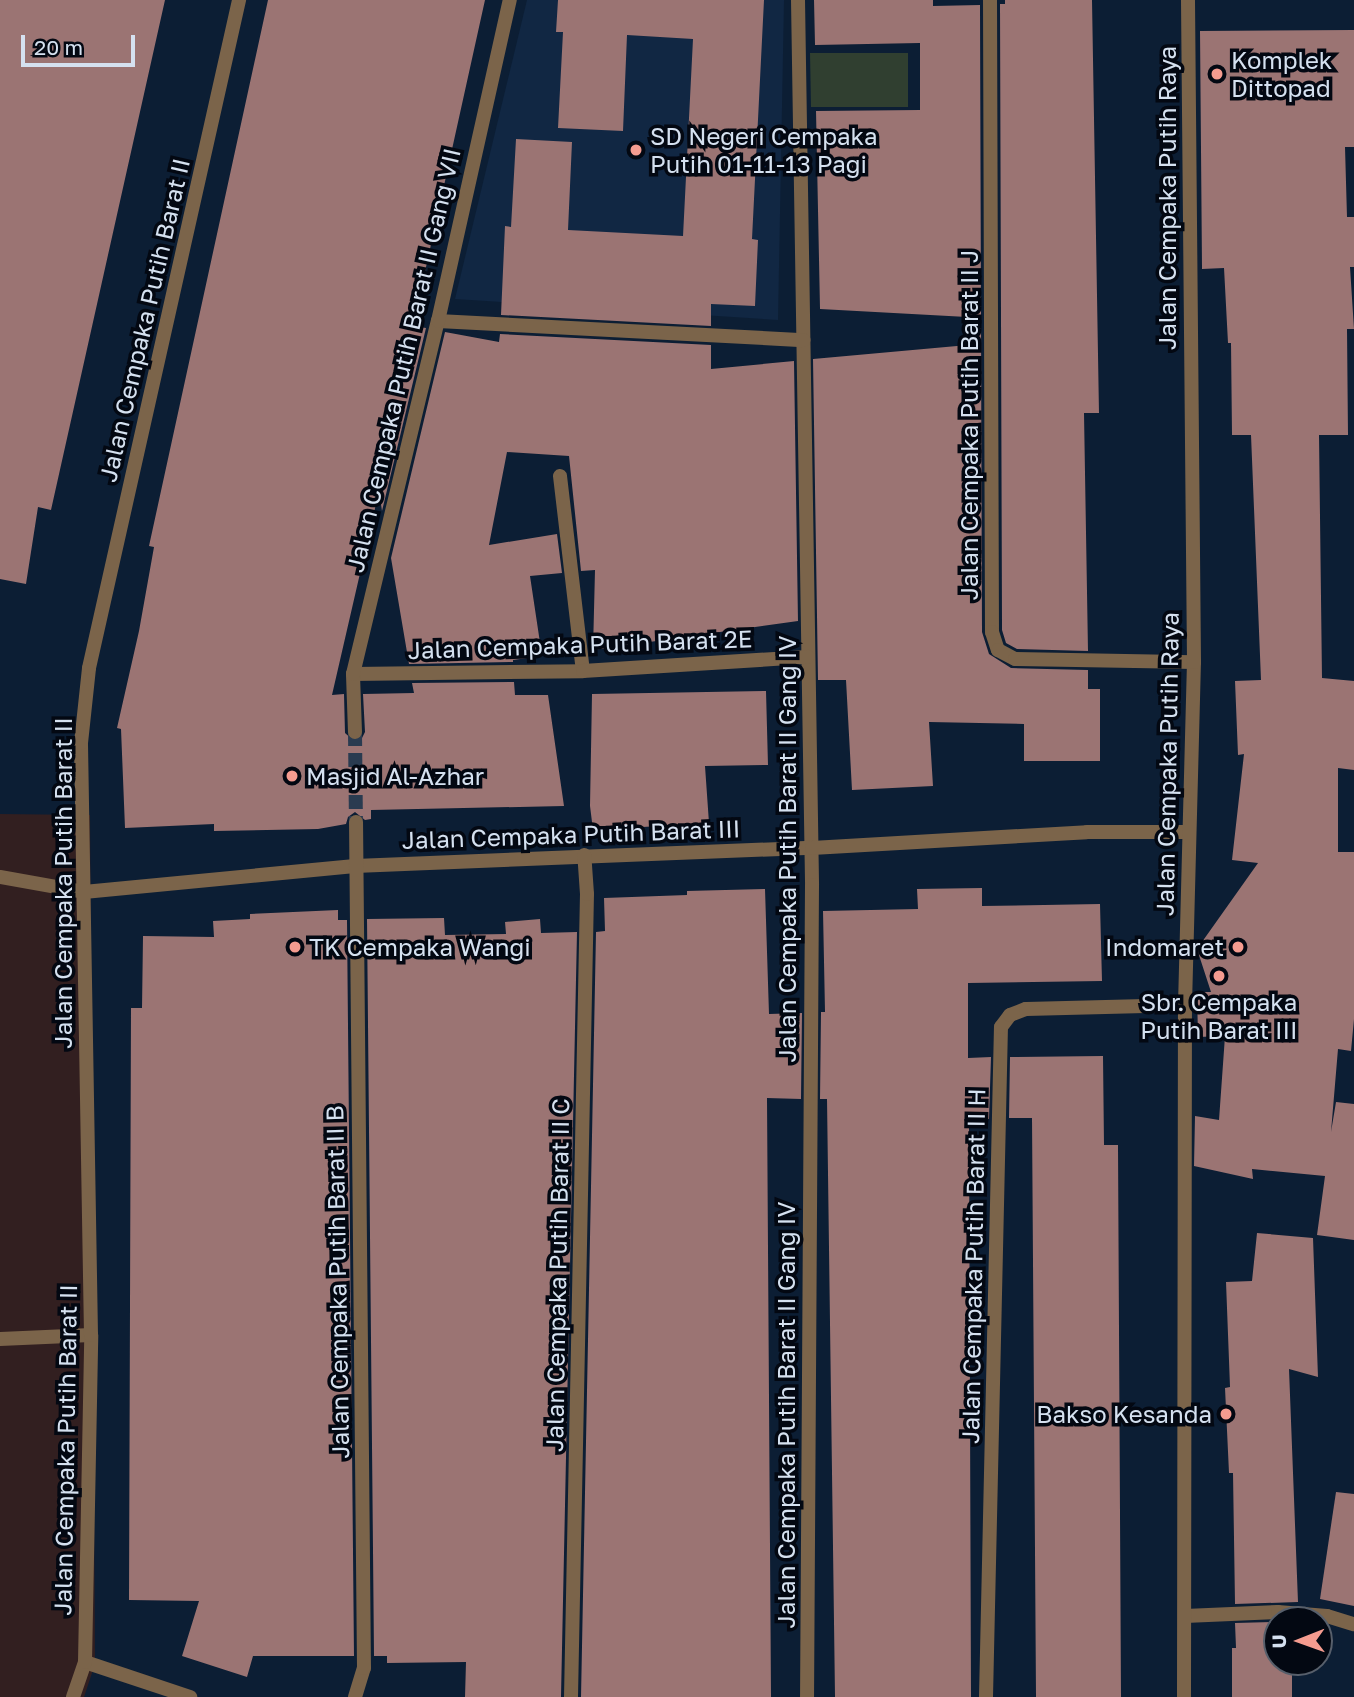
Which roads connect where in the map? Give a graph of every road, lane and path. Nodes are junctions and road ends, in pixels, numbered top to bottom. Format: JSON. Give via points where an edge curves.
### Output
{"nodes":[{"id":1,"x":239,"y":0,"type":"edge"},
{"id":2,"x":510,"y":0,"type":"edge"},
{"id":3,"x":798,"y":0,"type":"edge"},
{"id":4,"x":990,"y":0,"type":"edge"},
{"id":5,"x":1188,"y":0,"type":"edge"},
{"id":6,"x":438,"y":321,"type":"junction"},
{"id":7,"x":804,"y":340,"type":"junction"},
{"id":8,"x":560,"y":476,"type":"dead end"},
{"id":9,"x":808,"y":657,"type":"junction"},
{"id":10,"x":1194,"y":662,"type":"junction"},
{"id":11,"x":583,"y":671,"type":"junction"},
{"id":12,"x":353,"y":674,"type":"junction"},
{"id":13,"x":355,"y":732,"type":"tunnel mouth"},
{"id":14,"x":356,"y":822,"type":"tunnel mouth"},
{"id":15,"x":1188,"y":832,"type":"junction"},
{"id":16,"x":812,"y":848,"type":"junction"},
{"id":17,"x":584,"y":855,"type":"junction"},
{"id":18,"x":355,"y":866,"type":"junction"},
{"id":19,"x":0,"y":877,"type":"edge"},
{"id":20,"x":84,"y":892,"type":"junction"},
{"id":21,"x":1185,"y":1004,"type":"junction"},
{"id":22,"x":92,"y":1335,"type":"junction"},
{"id":23,"x":0,"y":1339,"type":"edge"},
{"id":24,"x":1185,"y":1616,"type":"junction"},
{"id":25,"x":1354,"y":1624,"type":"edge"},
{"id":26,"x":85,"y":1662,"type":"junction"},
{"id":27,"x":73,"y":1697,"type":"edge"},
{"id":28,"x":190,"y":1697,"type":"edge"},
{"id":29,"x":355,"y":1697,"type":"edge"},
{"id":30,"x":571,"y":1697,"type":"edge"},
{"id":31,"x":807,"y":1697,"type":"edge"},
{"id":32,"x":986,"y":1697,"type":"edge"},
{"id":33,"x":1184,"y":1697,"type":"edge"}],
"edges":[{"from":1,"to":20,"type":"street","name":"Jalan Cempaka Putih Barat II","via":[[89,667],[80,743]]},
{"from":2,"to":6,"type":"street","name":"Jalan Cempaka Putih Barat II Gang VII"},
{"from":3,"to":7,"type":"street","name":"Jalan Cempaka Putih Barat II Gang IV"},
{"from":4,"to":10,"type":"street","name":"Jalan Cempaka Putih Barat II J","via":[[992,632],[998,650],[1015,659]]},
{"from":5,"to":10,"type":"street","name":"Jalan Cempaka Putih Raya"},
{"from":6,"to":7,"type":"street"},
{"from":6,"to":12,"type":"street","name":"Jalan Cempaka Putih Barat II Gang VII"},
{"from":7,"to":9,"type":"street","name":"Jalan Cempaka Putih Barat II Gang IV"},
{"from":8,"to":11,"type":"street"},
{"from":9,"to":11,"type":"street","name":"Jalan Cempaka Putih Barat 2E"},
{"from":9,"to":16,"type":"street","name":"Jalan Cempaka Putih Barat II Gang IV"},
{"from":10,"to":15,"type":"street","name":"Jalan Cempaka Putih Raya"},
{"from":11,"to":12,"type":"street","name":"Jalan Cempaka Putih Barat 2E"},
{"from":12,"to":13,"type":"street","name":"Jalan Cempaka Putih Barat II Gang VII"},
{"from":14,"to":18,"type":"street"},
{"from":15,"to":16,"type":"street","name":"Jalan Cempaka Putih Barat III","via":[[1087,832]]},
{"from":15,"to":21,"type":"street","name":"Jalan Cempaka Putih Raya"},
{"from":16,"to":17,"type":"street","name":"Jalan Cempaka Putih Barat III"},
{"from":16,"to":31,"type":"street","name":"Jalan Cempaka Putih Barat II Gang IV"},
{"from":17,"to":18,"type":"street","name":"Jalan Cempaka Putih Barat III"},
{"from":17,"to":30,"type":"street","name":"Jalan Cempaka Putih Barat II C","via":[[587,894]]},
{"from":18,"to":20,"type":"street","name":"Jalan Cempaka Putih Barat III"},
{"from":18,"to":29,"type":"street","name":"Jalan Cempaka Putih Barat II B","via":[[364,1668]]},
{"from":19,"to":20,"type":"street","name":"Jalan Cempaka Putih Barat III"},
{"from":20,"to":22,"type":"street","name":"Jalan Cempaka Putih Barat II"},
{"from":21,"to":24,"type":"street","name":"Jalan Cempaka Putih Raya"},
{"from":21,"to":32,"type":"street","name":"Jalan Cempaka Putih Barat II H","via":[[1026,1009],[1010,1015],[1001,1027]]},
{"from":22,"to":23,"type":"street"},
{"from":22,"to":26,"type":"street","name":"Jalan Cempaka Putih Barat II"},
{"from":24,"to":25,"type":"street","via":[[1278,1612],[1327,1616]]},
{"from":24,"to":33,"type":"street","name":"Jalan Cempaka Putih Raya"},
{"from":26,"to":27,"type":"street","name":"Jalan Cempaka Putih Barat II"},
{"from":26,"to":28,"type":"street"}]}
